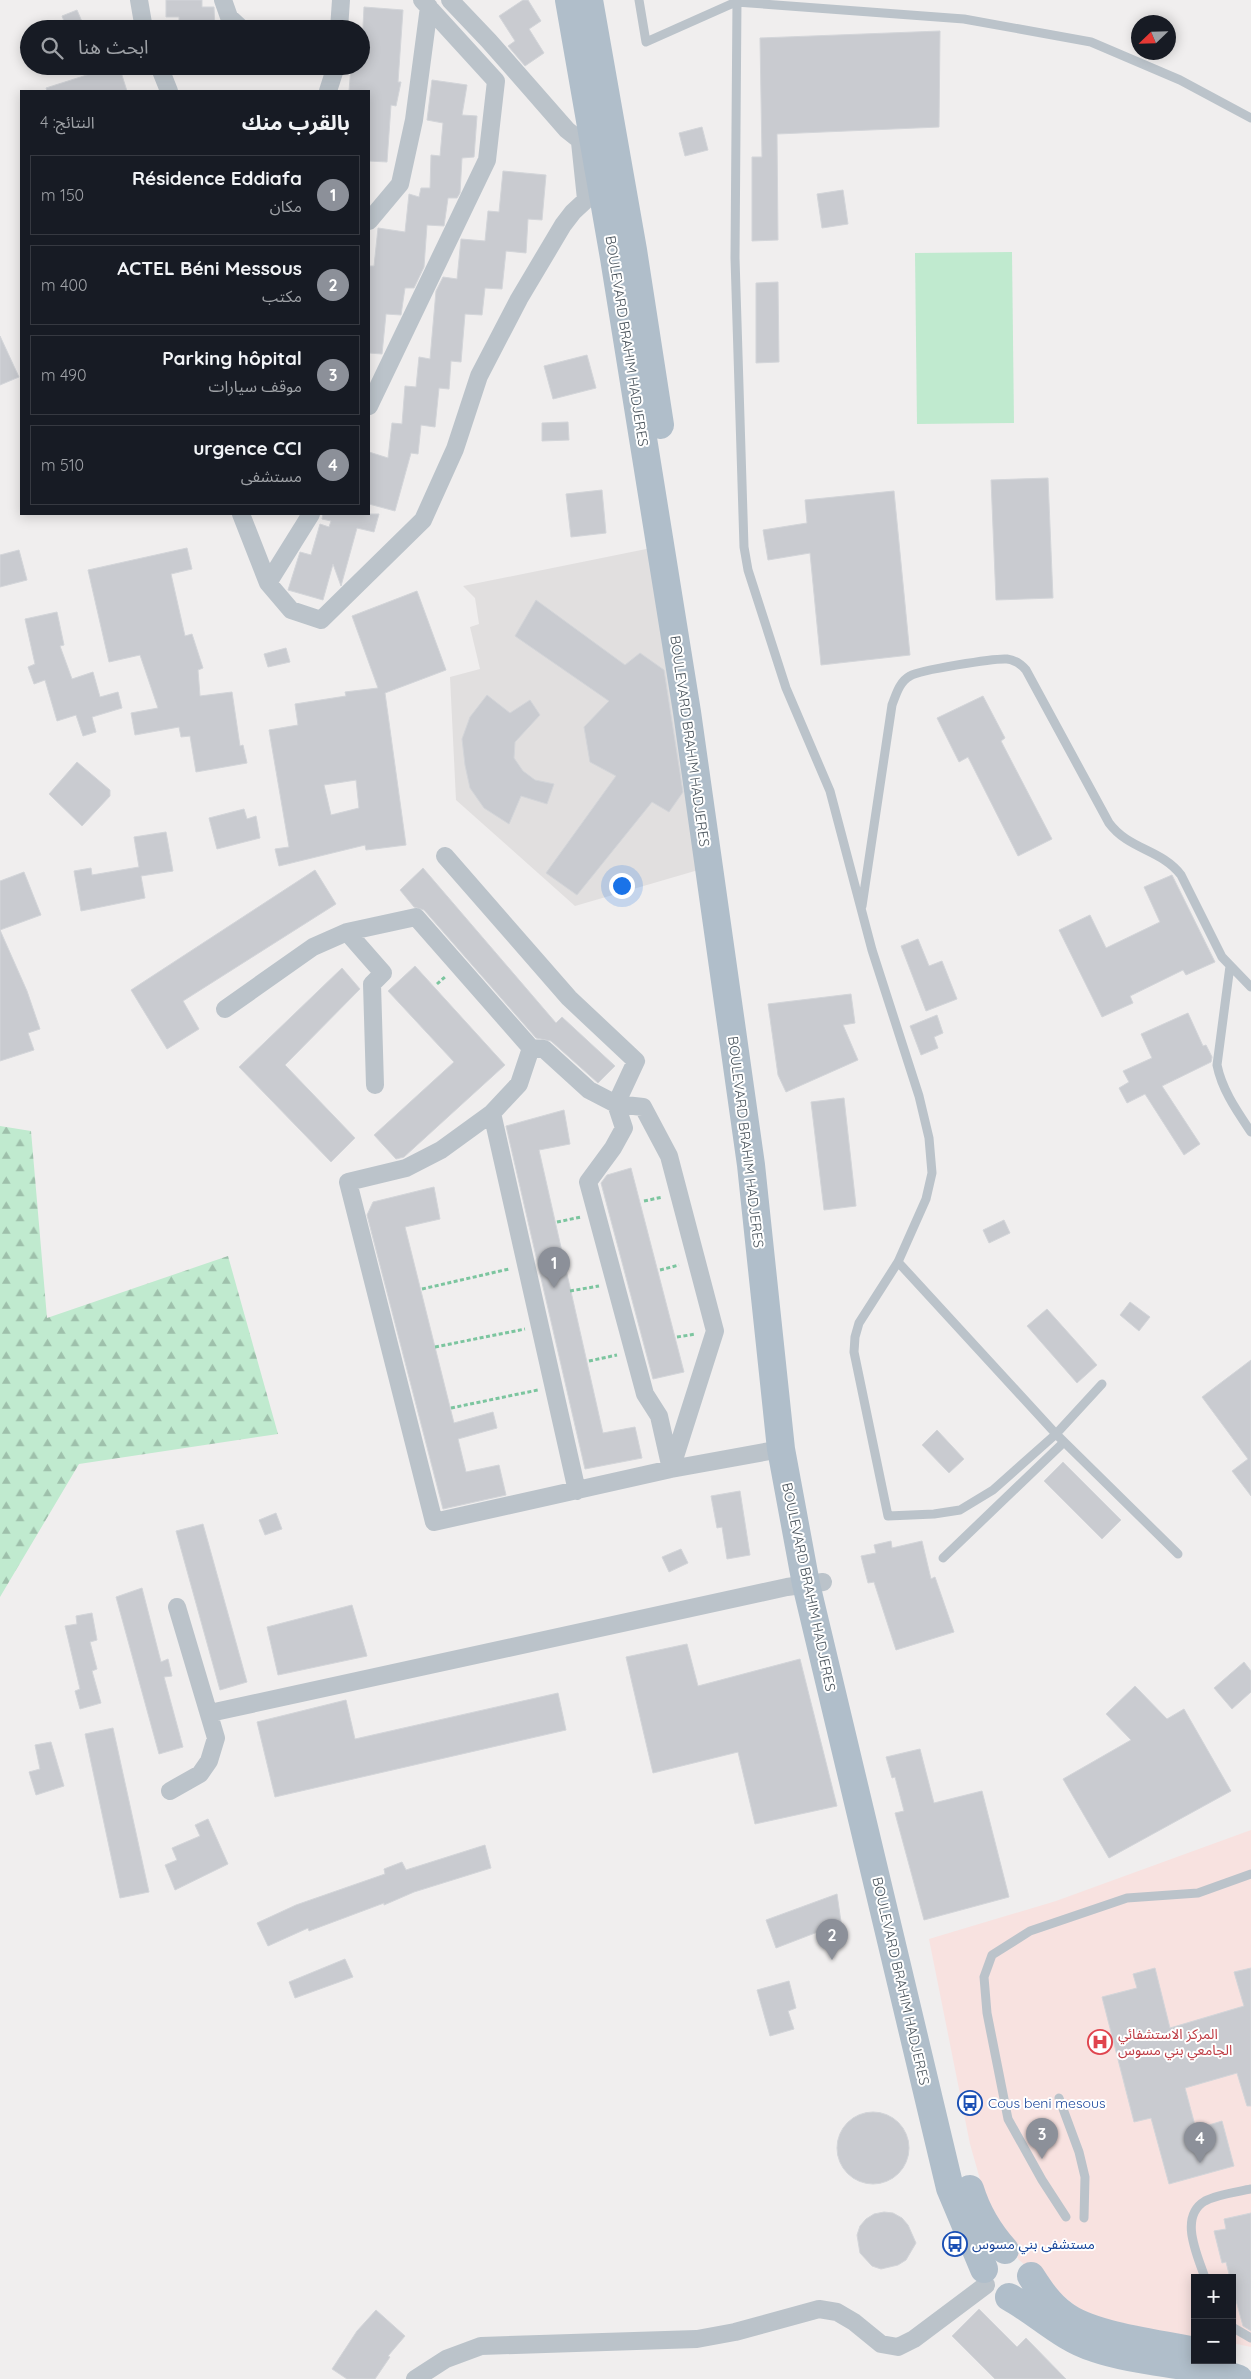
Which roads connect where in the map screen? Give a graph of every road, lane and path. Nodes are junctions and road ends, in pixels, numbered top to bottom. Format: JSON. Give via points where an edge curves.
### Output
{"nodes":[{"id":1,"x":139,"y":0,"type":"edge"},
{"id":2,"x":223,"y":0,"type":"edge"},
{"id":3,"x":341,"y":0,"type":"edge"},
{"id":4,"x":450,"y":0,"type":"edge"},
{"id":5,"x":569,"y":0,"type":"edge"},
{"id":6,"x":589,"y":0,"type":"edge"},
{"id":7,"x":638,"y":0,"type":"edge"},
{"id":8,"x":736,"y":1,"type":"edge"},
{"id":9,"x":425,"y":3,"type":"edge"},
{"id":10,"x":142,"y":20,"type":"edge"},
{"id":11,"x":232,"y":20,"type":"edge"},
{"id":12,"x":340,"y":20,"type":"edge"},
{"id":13,"x":163,"y":75,"type":"edge"},
{"id":14,"x":333,"y":75,"type":"edge"},
{"id":15,"x":169,"y":90,"type":"edge"},
{"id":16,"x":328,"y":90,"type":"edge"},
{"id":17,"x":1251,"y":118,"type":"edge"},
{"id":18,"x":597,"y":170,"type":"junction"},
{"id":19,"x":370,"y":220,"type":"edge"},
{"id":20,"x":370,"y":404,"type":"edge"},
{"id":21,"x":241,"y":515,"type":"edge"},
{"id":22,"x":310,"y":515,"type":"edge"},
{"id":23,"x":268,"y":582,"type":"junction"},
{"id":24,"x":445,"y":856,"type":"dead end"},
{"id":25,"x":862,"y":911,"type":"junction"},
{"id":26,"x":347,"y":932,"type":"junction"},
{"id":27,"x":1230,"y":966,"type":"junction"},
{"id":28,"x":1251,"y":987,"type":"edge"},
{"id":29,"x":225,"y":1009,"type":"dead end"},
{"id":30,"x":531,"y":1048,"type":"junction"},
{"id":31,"x":375,"y":1085,"type":"dead end"},
{"id":32,"x":616,"y":1104,"type":"junction"},
{"id":33,"x":492,"y":1113,"type":"junction"},
{"id":34,"x":1251,"y":1132,"type":"edge"},
{"id":35,"x":596,"y":1214,"type":"junction"},
{"id":36,"x":557,"y":1222,"type":"dead end"},
{"id":37,"x":898,"y":1262,"type":"junction"},
{"id":38,"x":526,"y":1266,"type":"junction"},
{"id":39,"x":615,"y":1283,"type":"junction"},
{"id":40,"x":422,"y":1289,"type":"dead end"},
{"id":41,"x":570,"y":1291,"type":"dead end"},
{"id":42,"x":540,"y":1327,"type":"junction"},
{"id":43,"x":435,"y":1347,"type":"dead end"},
{"id":44,"x":634,"y":1351,"type":"junction"},
{"id":45,"x":589,"y":1361,"type":"dead end"},
{"id":46,"x":1102,"y":1384,"type":"dead end"},
{"id":47,"x":553,"y":1386,"type":"junction"},
{"id":48,"x":451,"y":1408,"type":"dead end"},
{"id":49,"x":1056,"y":1434,"type":"junction"},
{"id":50,"x":1064,"y":1442,"type":"junction"},
{"id":51,"x":781,"y":1449,"type":"junction"},
{"id":52,"x":671,"y":1470,"type":"junction"},
{"id":53,"x":577,"y":1491,"type":"junction"},
{"id":54,"x":1178,"y":1554,"type":"dead end"},
{"id":55,"x":943,"y":1558,"type":"dead end"},
{"id":56,"x":814,"y":1583,"type":"junction"},
{"id":57,"x":178,"y":1607,"type":"dead end"},
{"id":58,"x":210,"y":1713,"type":"junction"},
{"id":59,"x":170,"y":1791,"type":"dead end"},
{"id":60,"x":1251,"y":1874,"type":"edge"},
{"id":61,"x":1059,"y":2098,"type":"dead end"},
{"id":62,"x":1251,"y":2189,"type":"edge"},
{"id":63,"x":1066,"y":2217,"type":"dead end"},
{"id":64,"x":1084,"y":2218,"type":"dead end"},
{"id":65,"x":1005,"y":2250,"type":"junction"},
{"id":66,"x":1204,"y":2274,"type":"edge"},
{"id":67,"x":1031,"y":2276,"type":"junction"},
{"id":68,"x":993,"y":2284,"type":"junction"},
{"id":69,"x":1236,"y":2329,"type":"edge"},
{"id":70,"x":1251,"y":2338,"type":"edge"},
{"id":71,"x":1191,"y":2350,"type":"edge"},
{"id":72,"x":1238,"y":2372,"type":"edge"},
{"id":73,"x":415,"y":2379,"type":"edge"}],
"edges":[{"from":1,"to":10,"type":"street"},
{"from":2,"to":11,"type":"street"},
{"from":3,"to":12,"type":"street"},
{"from":4,"to":18,"type":"street"},
{"from":5,"to":18,"type":"main road","name":"BOULEVARD BRAHIM HADJERES"},
{"from":6,"to":18,"type":"main road"},
{"from":7,"to":8,"type":"lane","via":[[646,42]]},
{"from":8,"to":17,"type":"lane","via":[[964,19],[1091,42],[1180,80]]},
{"from":8,"to":25,"type":"lane","via":[[735,258],[744,547],[748,570],[786,688],[830,791]]},
{"from":9,"to":19,"type":"street","via":[[414,120],[400,184]]},
{"from":9,"to":20,"type":"street","via":[[496,81],[487,160]]},
{"from":13,"to":15,"type":"street"},
{"from":14,"to":16,"type":"street"},
{"from":18,"to":23,"type":"street","via":[[500,333],[479,376],[454,450],[423,520],[321,620],[291,610]]},
{"from":18,"to":51,"type":"main road","name":"BOULEVARD BRAHIM HADJERES","via":[[687,712],[750,1165]]},
{"from":18,"to":56,"type":"main road","via":[[705,707],[768,1167],[796,1445],[812,1537]]},
{"from":21,"to":23,"type":"street"},
{"from":22,"to":23,"type":"street"},
{"from":24,"to":32,"type":"street","via":[[570,998],[636,1061]]},
{"from":25,"to":27,"type":"lane","via":[[892,706],[900,686],[910,676],[930,670],[1006,658],[1019,662],[1026,670],[1117,835],[1164,858],[1182,875],[1214,944]]},
{"from":25,"to":37,"type":"lane","via":[[930,1138],[932,1173],[926,1199]]},
{"from":26,"to":29,"type":"street","via":[[313,947]]},
{"from":26,"to":30,"type":"street","via":[[416,917]]},
{"from":26,"to":31,"type":"street","via":[[383,974],[372,984]]},
{"from":27,"to":28,"type":"lane"},
{"from":27,"to":34,"type":"lane","via":[[1217,1065],[1220,1080]]},
{"from":30,"to":32,"type":"street","via":[[544,1049],[589,1090]]},
{"from":30,"to":33,"type":"street","via":[[519,1084]]},
{"from":32,"to":35,"type":"street","via":[[624,1128],[588,1182]]},
{"from":32,"to":52,"type":"street","via":[[643,1107],[669,1156],[715,1330]]},
{"from":33,"to":38,"type":"street"},
{"from":33,"to":53,"type":"street","via":[[441,1150],[406,1168],[348,1182],[434,1522]]},
{"from":35,"to":36,"type":"path"},
{"from":35,"to":39,"type":"street"},
{"from":37,"to":49,"type":"lane"},
{"from":37,"to":49,"type":"lane","via":[[859,1323],[854,1352],[888,1516],[960,1510],[993,1490]]},
{"from":38,"to":40,"type":"path"},
{"from":38,"to":42,"type":"street"},
{"from":39,"to":41,"type":"path"},
{"from":39,"to":44,"type":"street"},
{"from":42,"to":43,"type":"path"},
{"from":42,"to":47,"type":"street"},
{"from":44,"to":45,"type":"path"},
{"from":44,"to":52,"type":"street","via":[[645,1394],[659,1416]]},
{"from":46,"to":49,"type":"lane"},
{"from":47,"to":48,"type":"path"},
{"from":47,"to":53,"type":"street"},
{"from":49,"to":50,"type":"lane"},
{"from":50,"to":54,"type":"lane"},
{"from":50,"to":55,"type":"lane"},
{"from":51,"to":52,"type":"street"},
{"from":51,"to":56,"type":"main road","name":"BOULEVARD BRAHIM HADJERES"},
{"from":52,"to":53,"type":"street"},
{"from":56,"to":58,"type":"street"},
{"from":56,"to":65,"type":"main road","via":[[968,2182],[982,2220]]},
{"from":56,"to":68,"type":"main road","name":"BOULEVARD BRAHIM HADJERES","via":[[950,2188]]},
{"from":57,"to":58,"type":"street"},
{"from":58,"to":59,"type":"street","via":[[216,1738],[209,1761],[200,1774]]},
{"from":60,"to":63,"type":"lane","via":[[1198,1893],[1127,1898],[1030,1931],[992,1955],[984,1976],[987,2013],[1008,2119]]},
{"from":61,"to":64,"type":"lane","via":[[1085,2177]]},
{"from":62,"to":66,"type":"lane","via":[[1205,2201],[1192,2218],[1192,2236]]},
{"from":65,"to":67,"type":"main road","via":[[1024,2257]]},
{"from":65,"to":68,"type":"main road","via":[[989,2258]]},
{"from":67,"to":68,"type":"main road","via":[[1021,2292]]},
{"from":67,"to":71,"type":"main road","via":[[1051,2304],[1079,2324]]},
{"from":68,"to":72,"type":"main road","via":[[1068,2338],[1094,2348],[1151,2362],[1213,2372]]},
{"from":68,"to":73,"type":"street","via":[[898,2347],[880,2344],[838,2312],[819,2309],[697,2339],[481,2346],[446,2359]]},
{"from":69,"to":70,"type":"lane"}]}
